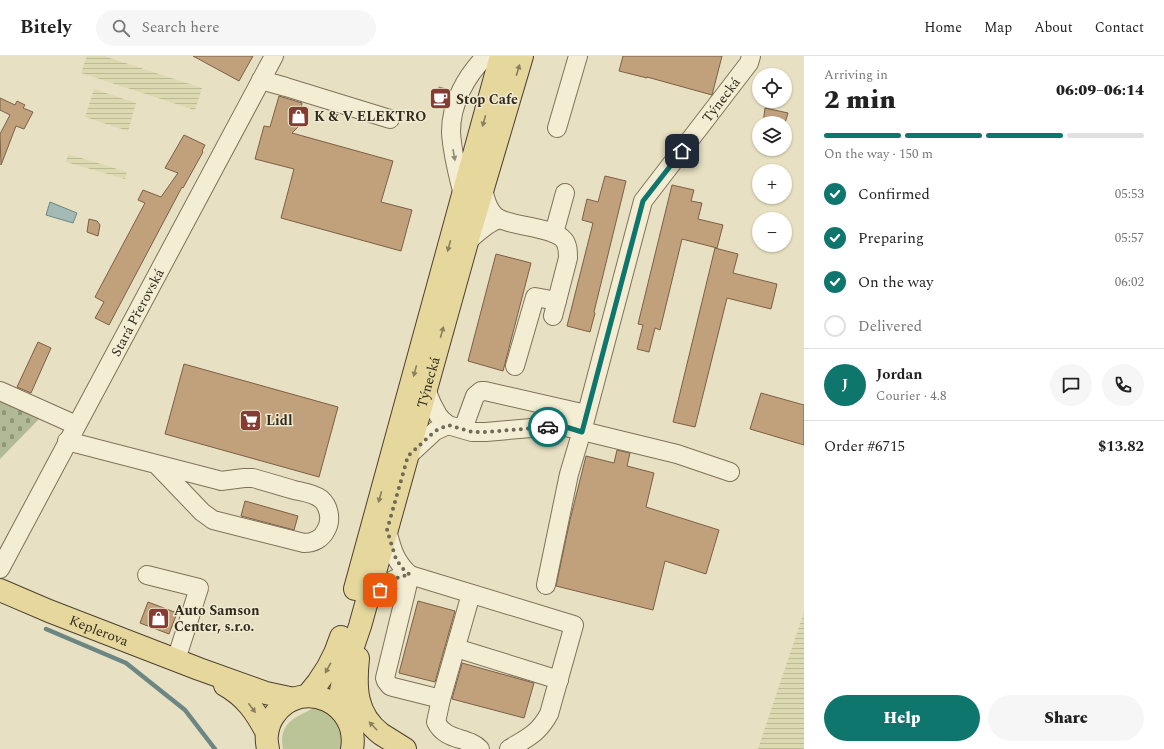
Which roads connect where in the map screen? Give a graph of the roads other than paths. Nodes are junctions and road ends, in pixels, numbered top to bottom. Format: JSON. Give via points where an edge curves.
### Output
{"nodes":[{"id":1,"x":274,"y":56,"type":"edge"},
{"id":2,"x":486,"y":56,"type":"edge"},
{"id":3,"x":501,"y":56,"type":"edge"},
{"id":4,"x":522,"y":56,"type":"edge"},
{"id":5,"x":578,"y":56,"type":"edge"},
{"id":6,"x":751,"y":56,"type":"edge"},
{"id":7,"x":261,"y":80,"type":"junction"},
{"id":8,"x":390,"y":119,"type":"dead end"},
{"id":9,"x":557,"y":128,"type":"dead end"},
{"id":10,"x":473,"y":192,"type":"junction"},
{"id":11,"x":565,"y":193,"type":"dead end"},
{"id":12,"x":500,"y":219,"type":"junction"},
{"id":13,"x":554,"y":233,"type":"junction"},
{"id":14,"x":467,"y":242,"type":"junction"},
{"id":15,"x":515,"y":366,"type":"dead end"},
{"id":16,"x":426,"y":389,"type":"junction"},
{"id":17,"x":0,"y":391,"type":"edge"},
{"id":18,"x":584,"y":423,"type":"junction"},
{"id":19,"x":76,"y":425,"type":"junction"},
{"id":20,"x":455,"y":427,"type":"junction"},
{"id":21,"x":67,"y":441,"type":"junction"},
{"id":22,"x":408,"y":456,"type":"junction"},
{"id":23,"x":156,"y":464,"type":"junction"},
{"id":24,"x":730,"y":472,"type":"dead end"},
{"id":25,"x":387,"y":530,"type":"junction"},
{"id":26,"x":0,"y":569,"type":"edge"},
{"id":27,"x":147,"y":575,"type":"dead end"},
{"id":28,"x":410,"y":575,"type":"junction"},
{"id":29,"x":546,"y":585,"type":"dead end"},
{"id":30,"x":0,"y":590,"type":"edge"},
{"id":31,"x":471,"y":594,"type":"junction"},
{"id":32,"x":367,"y":604,"type":"junction"},
{"id":33,"x":360,"y":626,"type":"junction"},
{"id":34,"x":456,"y":648,"type":"junction"},
{"id":35,"x":176,"y":660,"type":"junction"},
{"id":36,"x":198,"y":669,"type":"junction"},
{"id":37,"x":560,"y":680,"type":"junction"},
{"id":38,"x":422,"y":687,"type":"junction"},
{"id":39,"x":301,"y":698,"type":"junction"},
{"id":40,"x":341,"y":709,"type":"junction"},
{"id":41,"x":352,"y":740,"type":"edge"},
{"id":42,"x":267,"y":741,"type":"edge"},
{"id":43,"x":386,"y":749,"type":"edge"},
{"id":44,"x":405,"y":749,"type":"edge"},
{"id":45,"x":480,"y":749,"type":"edge"},
{"id":46,"x":509,"y":749,"type":"edge"}],
"edges":[{"from":1,"to":7,"type":"street","name":"Stará Přerovská"},
{"from":2,"to":10,"type":"street","one_way":true,"via":[[472,71],[460,91],[451,132],[454,152]]},
{"from":3,"to":10,"type":"main road","name":"Týnecká","one_way":true},
{"from":10,"to":4,"type":"main road","name":"Týnecká","one_way":true},
{"from":5,"to":9,"type":"street"},
{"from":6,"to":18,"type":"street","name":"Týnecká","via":[[749,63],[643,201]]},
{"from":7,"to":8,"type":"street"},
{"from":7,"to":19,"type":"street","name":"Stará Přerovská"},
{"from":10,"to":12,"type":"street","via":[[484,196],[490,209]]},
{"from":10,"to":14,"type":"main road","name":"Týnecká"},
{"from":10,"to":39,"type":"main road","name":"Týnecká","one_way":true,"via":[[342,636],[319,683]]},
{"from":11,"to":13,"type":"street"},
{"from":12,"to":13,"type":"street"},
{"from":12,"to":14,"type":"street","via":[[493,221]]},
{"from":13,"to":15,"type":"street","via":[[564,240],[568,250],[555,309],[535,296]]},
{"from":16,"to":14,"type":"main road","name":"Týnecká","one_way":true},
{"from":16,"to":20,"type":"street","via":[[435,411],[442,420]]},
{"from":16,"to":22,"type":"main road","name":"Týnecká"},
{"from":17,"to":19,"type":"street"},
{"from":18,"to":20,"type":"street","via":[[566,427],[486,432],[472,432]]},
{"from":18,"to":20,"type":"street","via":[[481,391]]},
{"from":18,"to":24,"type":"street"},
{"from":18,"to":29,"type":"street","name":"Týnecká","via":[[569,474]]},
{"from":19,"to":21,"type":"street","name":"Stará Přerovská"},
{"from":20,"to":22,"type":"street","via":[[435,431]]},
{"from":21,"to":23,"type":"street"},
{"from":21,"to":26,"type":"street","name":"Stará Přerovská"},
{"from":22,"to":25,"type":"main road","name":"Týnecká"},
{"from":23,"to":23,"type":"street","via":[[218,480],[252,478],[311,494],[320,499],[328,509],[328,526],[318,540],[304,544],[213,520],[202,512]]},
{"from":25,"to":28,"type":"street","via":[[396,559]]},
{"from":25,"to":32,"type":"main road","name":"Týnecká"},
{"from":27,"to":35,"type":"street","via":[[199,588]]},
{"from":28,"to":31,"type":"street"},
{"from":28,"to":32,"type":"street","via":[[389,582]]},
{"from":28,"to":38,"type":"street","via":[[385,678],[390,686]]},
{"from":30,"to":35,"type":"main road","name":"Keplerova"},
{"from":31,"to":34,"type":"street"},
{"from":31,"to":37,"type":"street","via":[[574,625]]},
{"from":32,"to":33,"type":"main road","name":"Týnecká"},
{"from":33,"to":40,"type":"main road","name":"Týnecká","via":[[343,676],[340,691]]},
{"from":44,"to":33,"type":"main road","one_way":true,"via":[[381,734],[368,721],[359,704],[356,674]]},
{"from":34,"to":37,"type":"street"},
{"from":34,"to":38,"type":"street"},
{"from":35,"to":36,"type":"main road","name":"Keplerova"},
{"from":36,"to":39,"type":"main road","name":"Keplerova","via":[[266,693]]},
{"from":36,"to":42,"type":"main road","name":"Keplerova","one_way":true,"via":[[240,694],[253,709]]},
{"from":37,"to":46,"type":"street","via":[[544,723],[538,731]]},
{"from":38,"to":45,"type":"street","via":[[438,727],[456,739]]},
{"from":39,"to":40,"type":"main road","via":[[321,698]]},
{"from":39,"to":42,"type":"main road","name":"Týnecká","via":[[278,710],[271,720]]},
{"from":40,"to":41,"type":"main road","name":"Týnecká","via":[[348,720]]},
{"from":41,"to":43,"type":"main road"}]}
